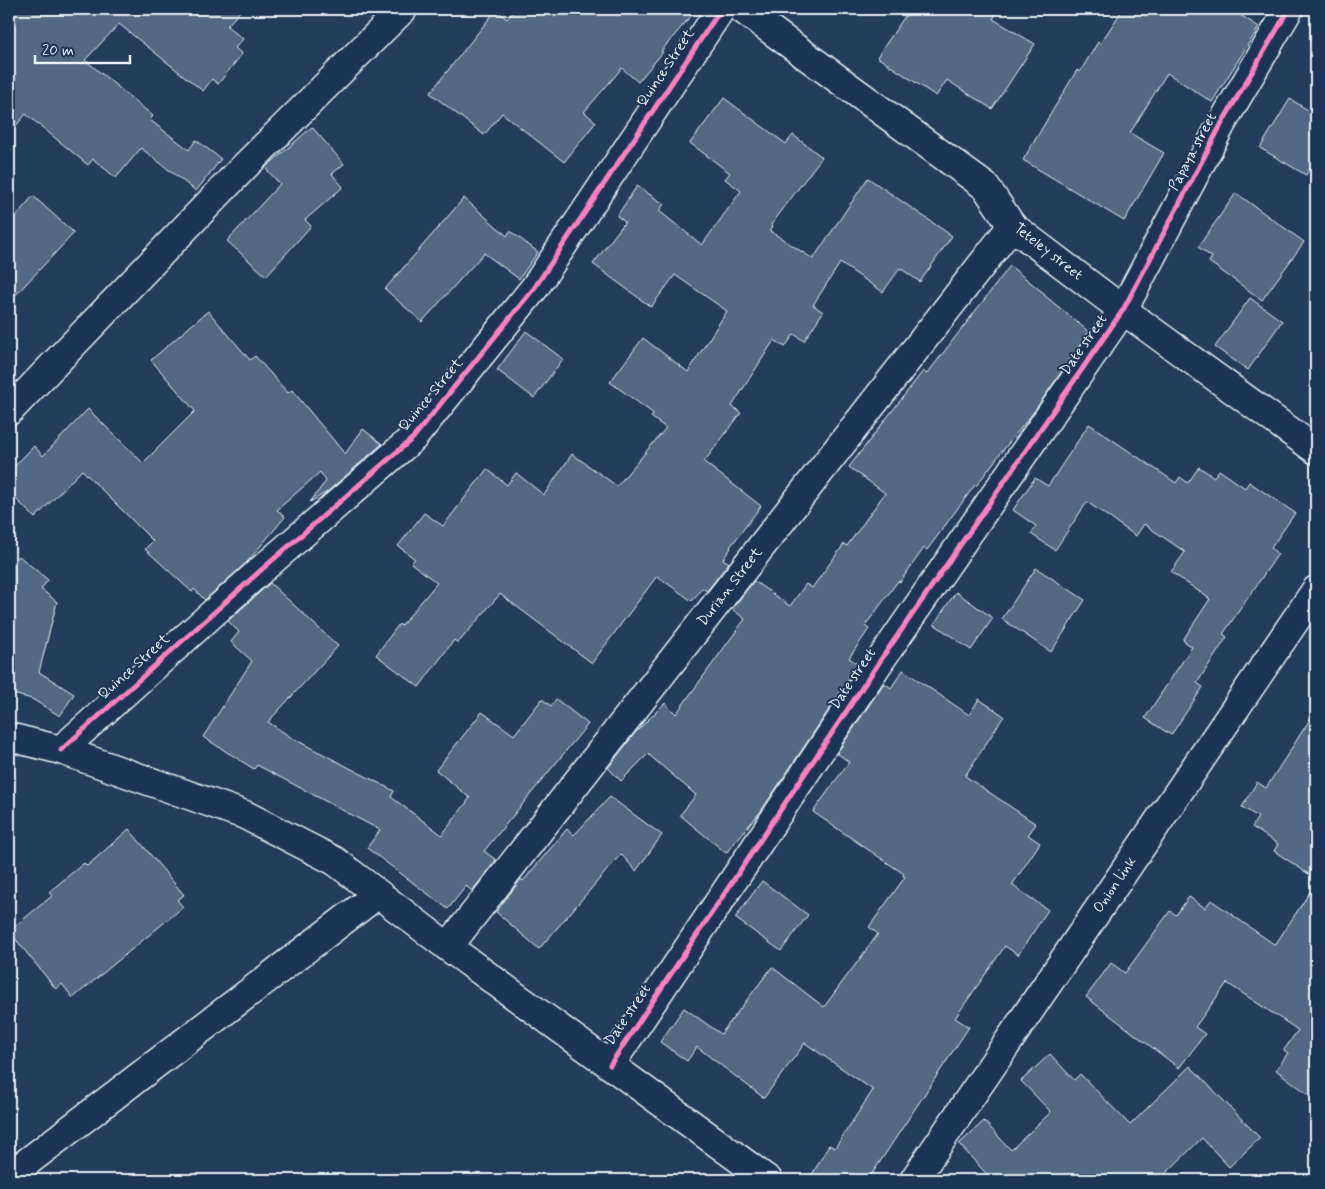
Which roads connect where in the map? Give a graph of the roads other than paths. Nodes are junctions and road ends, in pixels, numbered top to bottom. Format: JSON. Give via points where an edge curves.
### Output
{"nodes":[{"id":1,"x":403,"y":9,"type":"edge"},
{"id":2,"x":720,"y":9,"type":"edge"},
{"id":3,"x":742,"y":9,"type":"edge"},
{"id":4,"x":1289,"y":9,"type":"edge"},
{"id":5,"x":1012,"y":226,"type":"junction"},
{"id":6,"x":1123,"y":310,"type":"junction"},
{"id":7,"x":9,"y":411,"type":"edge"},
{"id":8,"x":1316,"y":450,"type":"edge"},
{"id":9,"x":1316,"y":590,"type":"edge"},
{"id":10,"x":9,"y":737,"type":"edge"},
{"id":11,"x":60,"y":750,"type":"junction"},
{"id":12,"x":378,"y":894,"type":"junction"},
{"id":13,"x":448,"y":947,"type":"junction"},
{"id":14,"x":610,"y":1065,"type":"junction"},
{"id":15,"x":9,"y":1176,"type":"edge"},
{"id":16,"x":768,"y":1180,"type":"edge"},
{"id":17,"x":914,"y":1180,"type":"edge"}],
"edges":[{"from":1,"to":7,"type":"street","via":[[245,166]]},
{"from":2,"to":11,"type":"street","name":"Quince Street","via":[[535,287],[413,438]]},
{"from":3,"to":5,"type":"street","name":"Teteley street","via":[[986,187]]},
{"from":4,"to":6,"type":"street","name":"Papaya street","via":[[1222,123]]},
{"from":5,"to":6,"type":"street","name":"Teteley street"},
{"from":5,"to":13,"type":"street","name":"Durian Street"},
{"from":6,"to":8,"type":"street","name":"Teteley street"},
{"from":6,"to":14,"type":"street","name":"Date street","via":[[877,666]]},
{"from":9,"to":17,"type":"street","name":"Onion link"},
{"from":10,"to":11,"type":"street"},
{"from":11,"to":12,"type":"street","via":[[245,815],[335,861]]},
{"from":12,"to":13,"type":"street"},
{"from":12,"to":15,"type":"street"},
{"from":13,"to":14,"type":"street"},
{"from":14,"to":16,"type":"street"}]}
